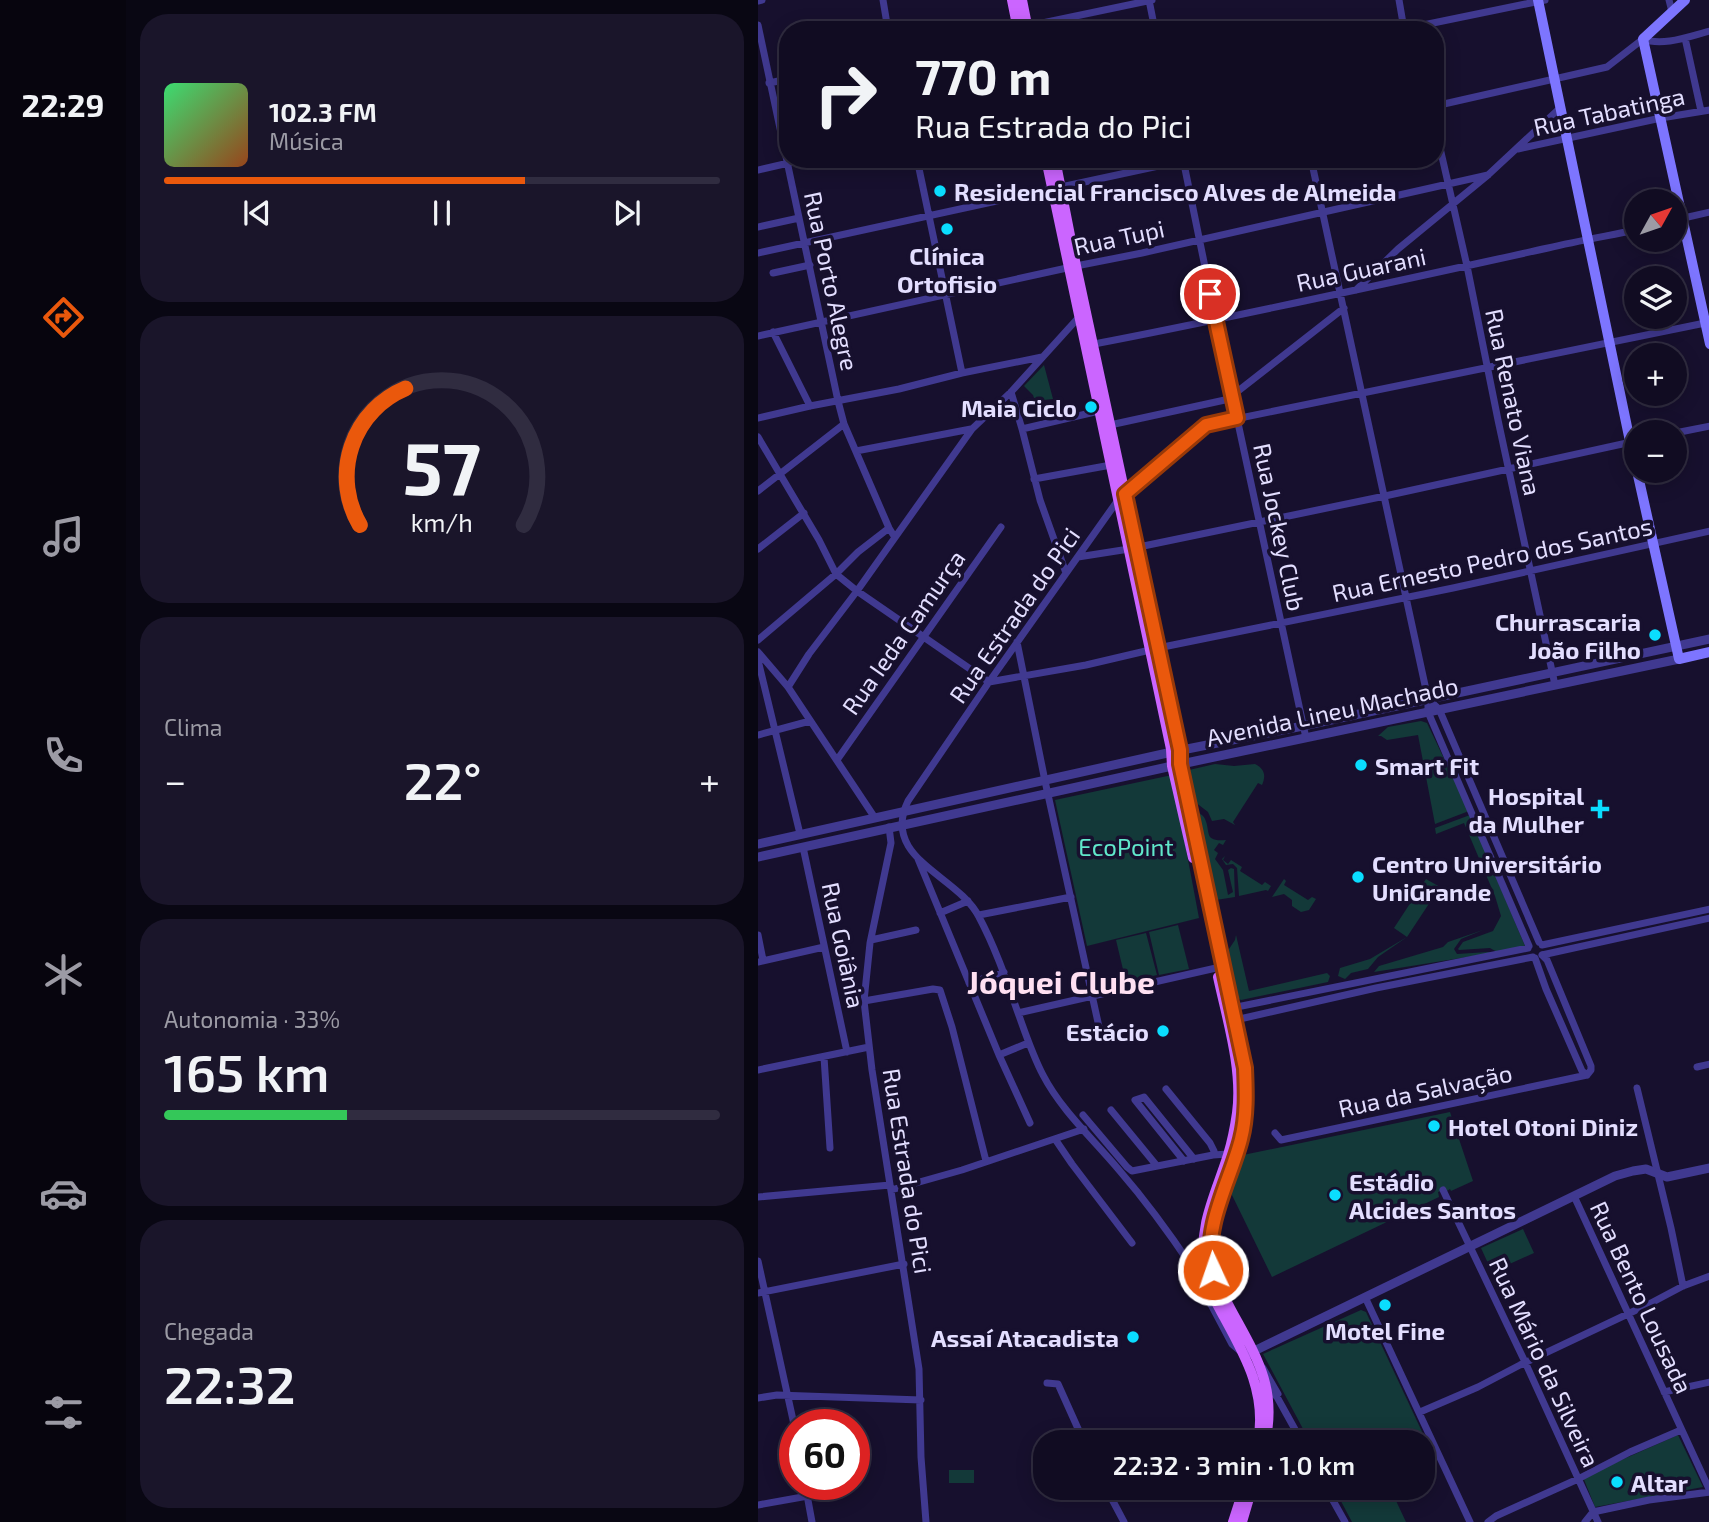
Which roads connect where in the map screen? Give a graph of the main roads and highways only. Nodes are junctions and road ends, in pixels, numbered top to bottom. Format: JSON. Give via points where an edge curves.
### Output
{"nodes":[{"id":1,"x":1012,"y":0,"type":"edge"},
{"id":2,"x":1022,"y":0,"type":"edge"},
{"id":3,"x":1685,"y":0,"type":"edge"},
{"id":4,"x":1541,"y":1,"type":"edge"},
{"id":5,"x":1019,"y":21,"type":"edge"},
{"id":6,"x":1021,"y":21,"type":"edge"},
{"id":7,"x":1049,"y":168,"type":"edge"},
{"id":8,"x":1056,"y":168,"type":"edge"},
{"id":9,"x":1057,"y":188,"type":"junction"},
{"id":10,"x":1673,"y":189,"type":"edge"},
{"id":11,"x":1687,"y":252,"type":"edge"},
{"id":12,"x":1072,"y":266,"type":"junction"},
{"id":13,"x":1709,"y":344,"type":"edge"},
{"id":14,"x":1629,"y":420,"type":"edge"},
{"id":15,"x":1639,"y":483,"type":"edge"},
{"id":16,"x":1122,"y":497,"type":"junction"},
{"id":17,"x":1709,"y":652,"type":"edge"},
{"id":18,"x":1176,"y":765,"type":"junction"},
{"id":19,"x":1231,"y":1017,"type":"junction"},
{"id":20,"x":1249,"y":1353,"type":"junction"},
{"id":21,"x":1259,"y":1430,"type":"edge"},
{"id":22,"x":1266,"y":1430,"type":"edge"},
{"id":23,"x":1240,"y":1500,"type":"edge"},
{"id":24,"x":1248,"y":1500,"type":"edge"},
{"id":25,"x":1233,"y":1522,"type":"edge"},
{"id":26,"x":1242,"y":1522,"type":"edge"}],
"edges":[{"from":1,"to":5,"type":"main road"},
{"from":2,"to":6,"type":"main road"},
{"from":3,"to":10,"type":"main road","via":[[1643,39]]},
{"from":4,"to":14,"type":"main road","via":[[1587,239]]},
{"from":7,"to":9,"type":"main road"},
{"from":8,"to":9,"type":"main road"},
{"from":9,"to":12,"type":"main road"},
{"from":11,"to":13,"type":"main road"},
{"from":12,"to":16,"type":"main road","via":[[1094,344]]},
{"from":12,"to":16,"type":"main road","via":[[1099,411]]},
{"from":15,"to":17,"type":"main road","name":"Avenida Lineu Machado","via":[[1679,659]]},
{"from":16,"to":18,"type":"main road"},
{"from":18,"to":19,"type":"main road"},
{"from":18,"to":19,"type":"main road","via":[[1216,968]]},
{"from":19,"to":20,"type":"main road","via":[[1245,1068],[1245,1112],[1242,1137],[1212,1227],[1211,1261]]},
{"from":19,"to":20,"type":"main road","via":[[1238,1071],[1237,1111],[1204,1224],[1204,1270],[1214,1298]]},
{"from":20,"to":21,"type":"main road"},
{"from":20,"to":22,"type":"main road","via":[[1259,1362],[1267,1387]]},
{"from":23,"to":25,"type":"main road"},
{"from":24,"to":26,"type":"main road"}]}
